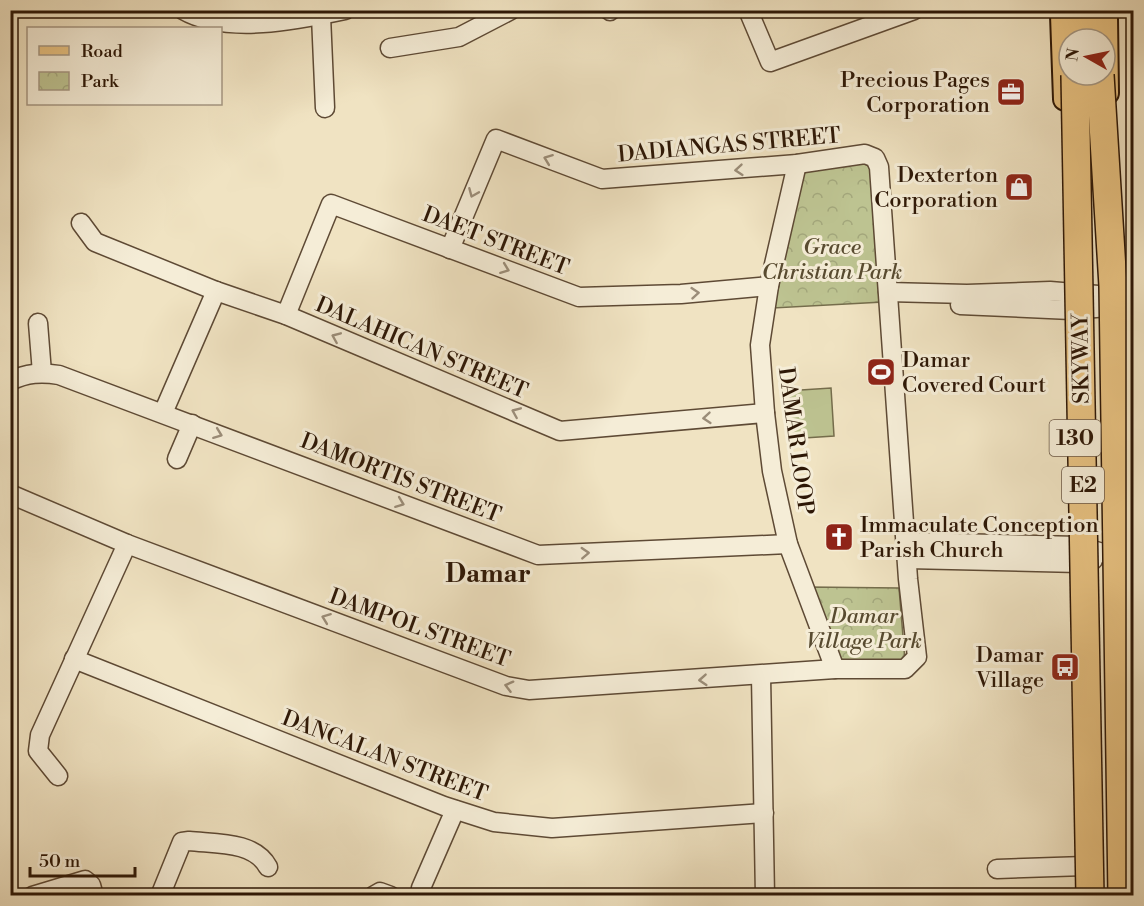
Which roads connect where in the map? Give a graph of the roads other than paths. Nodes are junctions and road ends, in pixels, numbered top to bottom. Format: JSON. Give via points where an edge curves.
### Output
{"nodes":[{"id":1,"x":183,"y":10,"type":"edge"},
{"id":2,"x":345,"y":10,"type":"edge"},
{"id":3,"x":511,"y":10,"type":"edge"},
{"id":4,"x":748,"y":10,"type":"edge"},
{"id":5,"x":914,"y":10,"type":"edge"},
{"id":6,"x":1062,"y":10,"type":"edge"},
{"id":7,"x":1074,"y":10,"type":"edge"},
{"id":8,"x":1098,"y":10,"type":"edge"},
{"id":9,"x":1106,"y":10,"type":"edge"},
{"id":10,"x":321,"y":15,"type":"junction"},
{"id":11,"x":1075,"y":27,"type":"edge"},
{"id":12,"x":1098,"y":27,"type":"edge"},
{"id":13,"x":390,"y":48,"type":"dead end"},
{"id":14,"x":1075,"y":87,"type":"edge"},
{"id":15,"x":1101,"y":87,"type":"edge"},
{"id":16,"x":325,"y":108,"type":"dead end"},
{"id":17,"x":797,"y":164,"type":"junction"},
{"id":18,"x":81,"y":223,"type":"dead end"},
{"id":19,"x":450,"y":249,"type":"junction"},
{"id":20,"x":769,"y":286,"type":"junction"},
{"id":21,"x":216,"y":291,"type":"junction"},
{"id":22,"x":889,"y":298,"type":"junction"},
{"id":23,"x":1132,"y":298,"type":"edge"},
{"id":24,"x":1071,"y":301,"type":"junction"},
{"id":25,"x":1108,"y":301,"type":"junction"},
{"id":26,"x":286,"y":315,"type":"junction"},
{"id":27,"x":38,"y":323,"type":"dead end"},
{"id":28,"x":42,"y":373,"type":"junction"},
{"id":29,"x":10,"y":381,"type":"edge"},
{"id":30,"x":163,"y":413,"type":"junction"},
{"id":31,"x":765,"y":413,"type":"junction"},
{"id":32,"x":192,"y":424,"type":"junction"},
{"id":33,"x":177,"y":459,"type":"dead end"},
{"id":34,"x":10,"y":494,"type":"edge"},
{"id":35,"x":126,"y":544,"type":"junction"},
{"id":36,"x":788,"y":544,"type":"junction"},
{"id":37,"x":906,"y":551,"type":"junction"},
{"id":38,"x":1078,"y":554,"type":"junction"},
{"id":39,"x":1110,"y":558,"type":"junction"},
{"id":40,"x":1134,"y":562,"type":"edge"},
{"id":41,"x":74,"y":659,"type":"junction"},
{"id":42,"x":834,"y":669,"type":"junction"},
{"id":43,"x":761,"y":676,"type":"junction"},
{"id":44,"x":58,"y":776,"type":"dead end"},
{"id":45,"x":455,"y":810,"type":"junction"},
{"id":46,"x":764,"y":813,"type":"junction"},
{"id":47,"x":1085,"y":866,"type":"junction"},
{"id":48,"x":268,"y":867,"type":"dead end"},
{"id":49,"x":1124,"y":867,"type":"edge"},
{"id":50,"x":997,"y":869,"type":"dead end"},
{"id":51,"x":32,"y":896,"type":"edge"},
{"id":52,"x":93,"y":896,"type":"edge"},
{"id":53,"x":160,"y":896,"type":"edge"},
{"id":54,"x":373,"y":896,"type":"edge"},
{"id":55,"x":391,"y":896,"type":"edge"},
{"id":56,"x":423,"y":896,"type":"edge"},
{"id":57,"x":765,"y":896,"type":"edge"},
{"id":58,"x":1086,"y":896,"type":"edge"},
{"id":59,"x":1090,"y":896,"type":"edge"},
{"id":60,"x":1116,"y":896,"type":"edge"},
{"id":61,"x":1122,"y":896,"type":"edge"}],
"edges":[{"from":1,"to":10,"type":"street","via":[[197,19],[227,24]]},
{"from":2,"to":10,"type":"street"},
{"from":3,"to":13,"type":"street","via":[[459,37]]},
{"from":4,"to":5,"type":"street","via":[[770,62]]},
{"from":6,"to":24,"type":"main road","number":"130"},
{"from":7,"to":11,"type":"highway"},
{"from":8,"to":12,"type":"highway"},
{"from":9,"to":25,"type":"main road","number":"130"},
{"from":10,"to":16,"type":"street"},
{"from":14,"to":59,"type":"highway","name":"SKYWAY","number":"E2","bridge":true},
{"from":15,"to":61,"type":"highway","name":"SKYWAY","number":"E2","bridge":true,"via":[[1113,286]]},
{"from":17,"to":19,"type":"street","name":"DADIANGAS STREET","one_way":true,"via":[[602,179],[496,140]]},
{"from":17,"to":20,"type":"street","name":"DAMAR LOOP"},
{"from":17,"to":22,"type":"street","name":"DADIANGAS STREET","via":[[865,154],[875,158],[879,167]]},
{"from":18,"to":21,"type":"street","name":"DALAHICAN STREET","via":[[95,242]]},
{"from":19,"to":20,"type":"street","name":"DAET STREET","one_way":true,"via":[[579,297]]},
{"from":19,"to":26,"type":"street","name":"DAET STREET","via":[[331,204]]},
{"from":20,"to":31,"type":"street","name":"DAMAR LOOP","via":[[760,345]]},
{"from":21,"to":26,"type":"street","name":"DALAHICAN STREET"},
{"from":21,"to":30,"type":"street"},
{"from":22,"to":24,"type":"street"},
{"from":22,"to":37,"type":"street"},
{"from":23,"to":25,"type":"street"},
{"from":24,"to":25,"type":"street"},
{"from":24,"to":38,"type":"main road","number":"130"},
{"from":25,"to":39,"type":"main road","number":"130"},
{"from":31,"to":26,"type":"street","name":"DALAHICAN STREET","one_way":true,"via":[[560,431]]},
{"from":27,"to":28,"type":"street"},
{"from":28,"to":29,"type":"street","name":"DAMORTIS STREET"},
{"from":28,"to":30,"type":"street","name":"DAMORTIS STREET","via":[[59,375]]},
{"from":30,"to":32,"type":"street","name":"DAMORTIS STREET"},
{"from":31,"to":36,"type":"street","name":"DAMAR LOOP","via":[[772,471]]},
{"from":32,"to":33,"type":"street"},
{"from":32,"to":36,"type":"street","name":"DAMORTIS STREET","one_way":true,"via":[[538,555]]},
{"from":34,"to":35,"type":"street","name":"DAMPOL STREET"},
{"from":35,"to":41,"type":"street"},
{"from":43,"to":35,"type":"street","name":"DAMPOL STREET","one_way":true,"via":[[537,692],[506,686]]},
{"from":36,"to":42,"type":"street","name":"DAMAR LOOP"},
{"from":37,"to":38,"type":"street"},
{"from":37,"to":42,"type":"street","via":[[917,657],[905,669]]},
{"from":38,"to":39,"type":"street"},
{"from":38,"to":47,"type":"main road","number":"130"},
{"from":39,"to":40,"type":"street"},
{"from":39,"to":49,"type":"main road","number":"130"},
{"from":41,"to":44,"type":"street","via":[[40,735],[38,751]]},
{"from":41,"to":45,"type":"street","name":"DANCALAN STREET"},
{"from":42,"to":43,"type":"street","name":"DAMPOL STREET"},
{"from":43,"to":46,"type":"street"},
{"from":45,"to":46,"type":"street","name":"DANCALAN STREET","via":[[494,822],[552,828]]},
{"from":45,"to":56,"type":"street","via":[[421,888]]},
{"from":46,"to":57,"type":"street"},
{"from":47,"to":49,"type":"main road"},
{"from":47,"to":50,"type":"street"},
{"from":47,"to":58,"type":"main road","number":"130"},
{"from":48,"to":53,"type":"street","via":[[250,849],[182,842]]},
{"from":49,"to":60,"type":"main road","number":"130"},
{"from":51,"to":52,"type":"street","via":[[85,880],[91,885]]},
{"from":54,"to":55,"type":"street","via":[[380,892]]}]}
